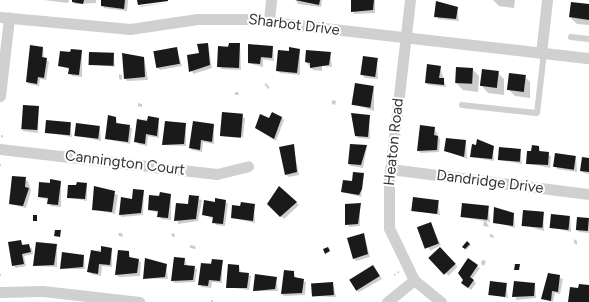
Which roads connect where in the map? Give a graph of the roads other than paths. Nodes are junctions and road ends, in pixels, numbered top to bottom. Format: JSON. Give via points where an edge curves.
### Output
{"nodes":[{"id":1,"x":271,"y":0,"type":"edge"},
{"id":2,"x":410,"y":0,"type":"edge"},
{"id":3,"x":547,"y":0,"type":"edge"},
{"id":4,"x":4,"y":17,"type":"edge"},
{"id":5,"x":269,"y":20,"type":"junction"},
{"id":6,"x":405,"y":37,"type":"junction"},
{"id":7,"x":570,"y":37,"type":"dead end"},
{"id":8,"x":589,"y":39,"type":"edge"},
{"id":9,"x":542,"y":53,"type":"junction"},
{"id":10,"x":589,"y":58,"type":"edge"},
{"id":11,"x":0,"y":96,"type":"edge"},
{"id":12,"x":462,"y":104,"type":"dead end"},
{"id":13,"x":0,"y":149,"type":"edge"},
{"id":14,"x":248,"y":166,"type":"dead end"},
{"id":15,"x":390,"y":169,"type":"junction"},
{"id":16,"x":589,"y":194,"type":"edge"},
{"id":17,"x":414,"y":280,"type":"junction"},
{"id":18,"x":0,"y":292,"type":"edge"},
{"id":19,"x":74,"y":298,"type":"edge"},
{"id":20,"x":139,"y":302,"type":"edge"},
{"id":21,"x":387,"y":302,"type":"edge"},
{"id":22,"x":441,"y":302,"type":"edge"}],
"edges":[{"from":1,"to":5,"type":"street"},
{"from":2,"to":6,"type":"street","name":"Heaton Road"},
{"from":3,"to":9,"type":"street"},
{"from":4,"to":5,"type":"street","name":"Sharbot Drive","via":[[130,29],[217,17]]},
{"from":4,"to":11,"type":"street"},
{"from":5,"to":6,"type":"street","name":"Sharbot Drive"},
{"from":6,"to":9,"type":"street","name":"Sharbot Drive"},
{"from":6,"to":15,"type":"street","name":"Heaton Road"},
{"from":7,"to":8,"type":"lane"},
{"from":9,"to":10,"type":"street","name":"Sharbot Drive"},
{"from":9,"to":12,"type":"lane","via":[[537,113]]},
{"from":13,"to":14,"type":"street","name":"Cannington Court","via":[[217,174]]},
{"from":15,"to":16,"type":"street","name":"Dandridge Drive"},
{"from":15,"to":17,"type":"street","name":"Heaton Road","via":[[389,228]]},
{"from":17,"to":21,"type":"street"},
{"from":17,"to":22,"type":"street"},
{"from":18,"to":19,"type":"street","via":[[20,290]]},
{"from":19,"to":20,"type":"street"}]}
